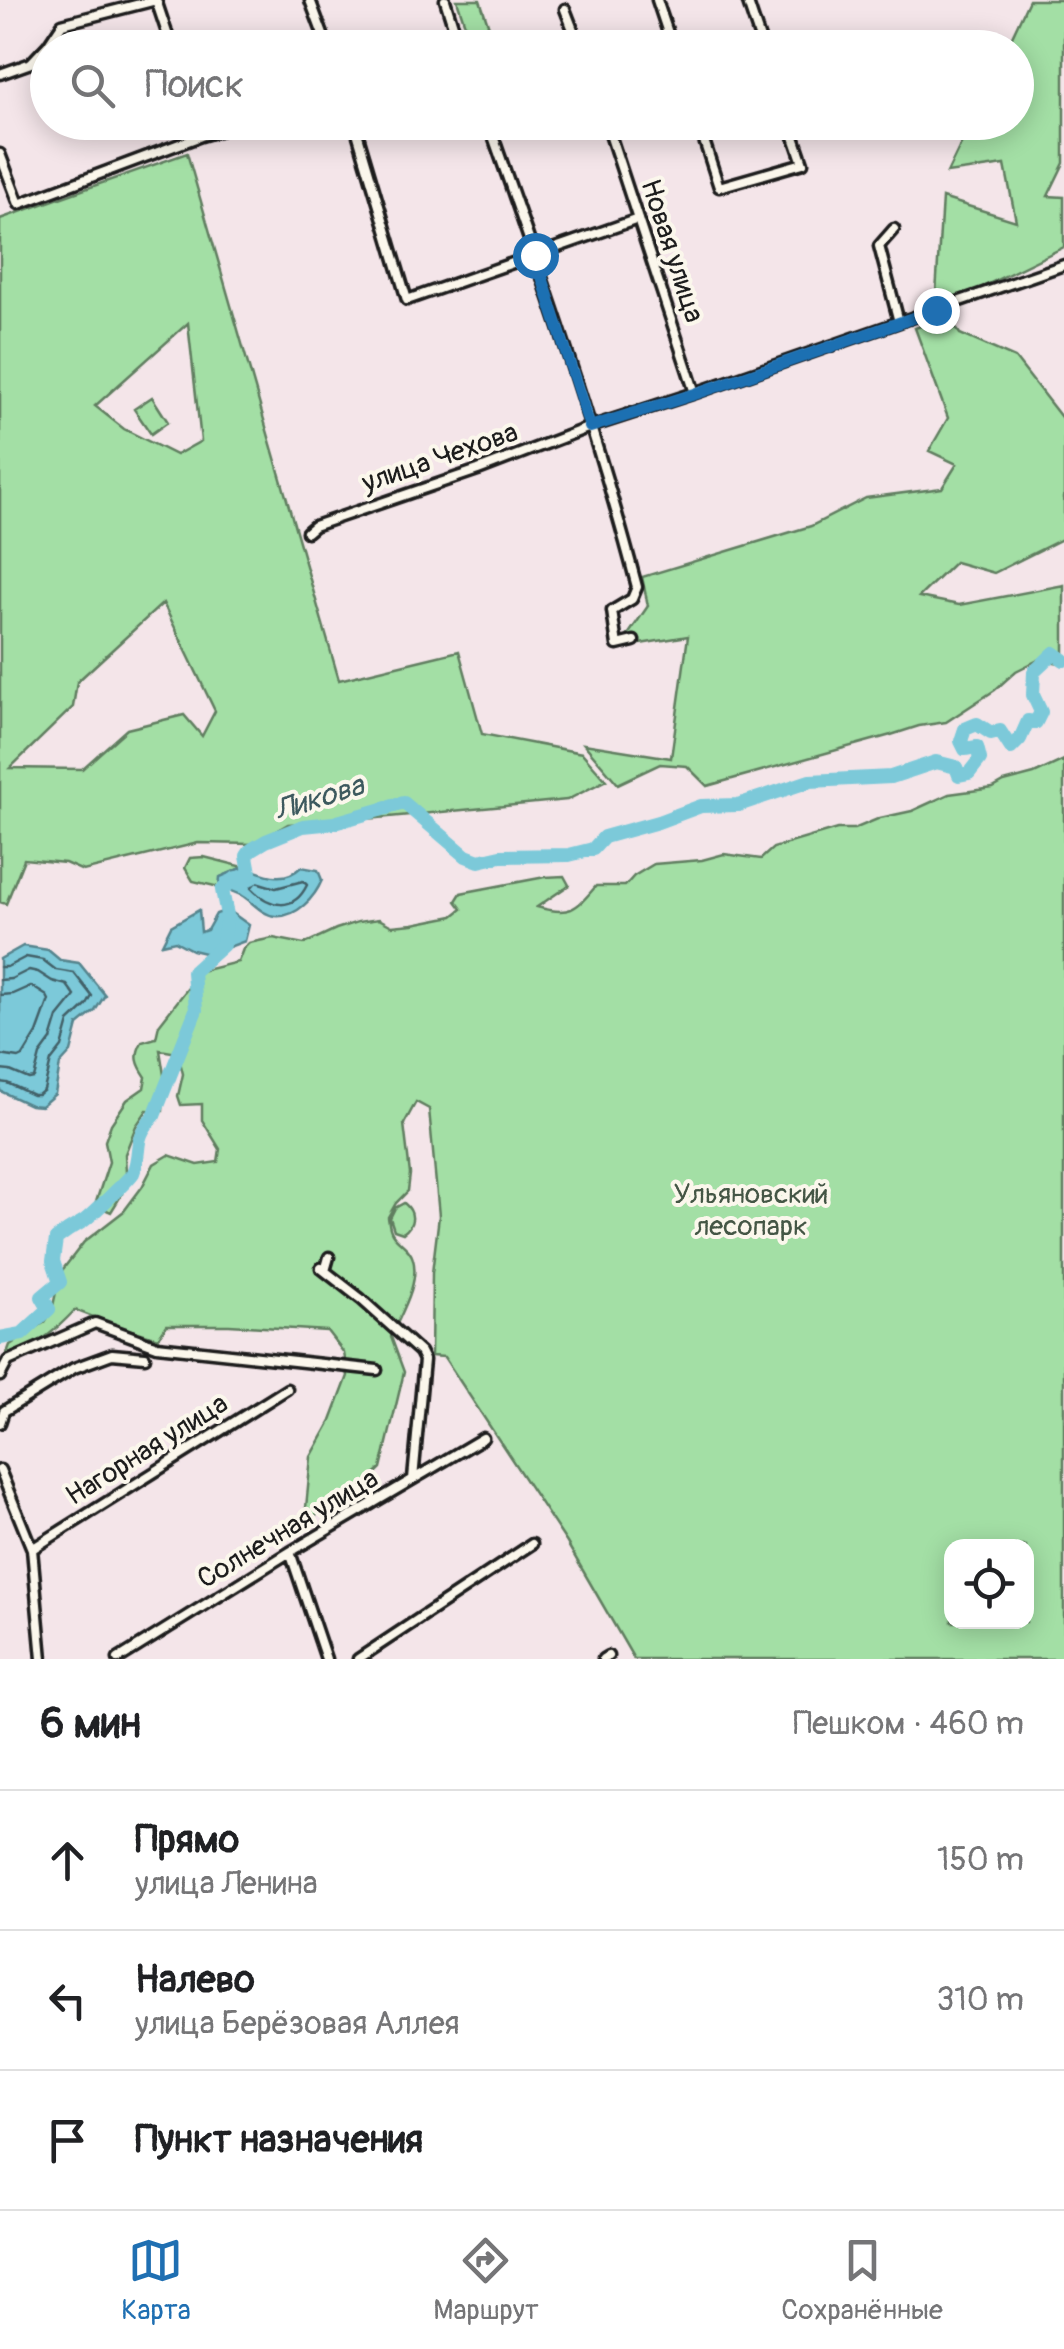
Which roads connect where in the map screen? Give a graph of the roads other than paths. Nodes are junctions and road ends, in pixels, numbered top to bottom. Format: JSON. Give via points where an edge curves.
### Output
{"nodes":[{"id":1,"x":156,"y":0,"type":"edge"},
{"id":2,"x":310,"y":0,"type":"edge"},
{"id":3,"x":444,"y":0,"type":"edge"},
{"id":4,"x":657,"y":0,"type":"edge"},
{"id":5,"x":747,"y":0,"type":"edge"},
{"id":6,"x":565,"y":9,"type":"dead end"},
{"id":7,"x":57,"y":30,"type":"edge"},
{"id":8,"x":166,"y":30,"type":"edge"},
{"id":9,"x":321,"y":30,"type":"edge"},
{"id":10,"x":454,"y":30,"type":"edge"},
{"id":11,"x":573,"y":30,"type":"edge"},
{"id":12,"x":666,"y":30,"type":"edge"},
{"id":13,"x":757,"y":30,"type":"edge"},
{"id":14,"x":30,"y":64,"type":"edge"},
{"id":15,"x":0,"y":74,"type":"edge"},
{"id":16,"x":189,"y":140,"type":"edge"},
{"id":17,"x":359,"y":140,"type":"edge"},
{"id":18,"x":494,"y":140,"type":"edge"},
{"id":19,"x":612,"y":140,"type":"edge"},
{"id":20,"x":704,"y":140,"type":"edge"},
{"id":21,"x":795,"y":140,"type":"edge"},
{"id":22,"x":0,"y":154,"type":"edge"},
{"id":23,"x":638,"y":219,"type":"junction"},
{"id":24,"x":894,"y":229,"type":"dead end"},
{"id":25,"x":535,"y":255,"type":"junction"},
{"id":26,"x":1064,"y":265,"type":"edge"},
{"id":27,"x":899,"y":322,"type":"junction"},
{"id":28,"x":695,"y":394,"type":"junction"},
{"id":29,"x":590,"y":427,"type":"junction"},
{"id":30,"x":308,"y":532,"type":"dead end"},
{"id":31,"x":634,"y":640,"type":"dead end"},
{"id":32,"x":330,"y":1256,"type":"dead end"},
{"id":33,"x":145,"y":1357,"type":"dead end"},
{"id":34,"x":377,"y":1370,"type":"dead end"},
{"id":35,"x":0,"y":1376,"type":"edge"},
{"id":36,"x":287,"y":1389,"type":"dead end"},
{"id":37,"x":0,"y":1422,"type":"edge"},
{"id":38,"x":482,"y":1438,"type":"dead end"},
{"id":39,"x":0,"y":1470,"type":"edge"},
{"id":40,"x":414,"y":1479,"type":"junction"},
{"id":41,"x":532,"y":1544,"type":"dead end"},
{"id":42,"x":32,"y":1550,"type":"junction"},
{"id":43,"x":290,"y":1552,"type":"junction"},
{"id":44,"x":42,"y":1659,"type":"edge"},
{"id":45,"x":118,"y":1659,"type":"edge"},
{"id":46,"x":326,"y":1659,"type":"edge"},
{"id":47,"x":358,"y":1659,"type":"edge"}],
"edges":[{"from":1,"to":7,"type":"street"},
{"from":1,"to":8,"type":"street"},
{"from":2,"to":9,"type":"street"},
{"from":3,"to":10,"type":"street"},
{"from":4,"to":12,"type":"street"},
{"from":5,"to":13,"type":"street"},
{"from":6,"to":11,"type":"street"},
{"from":14,"to":15,"type":"street"},
{"from":16,"to":22,"type":"street","via":[[19,204]]},
{"from":17,"to":25,"type":"street","via":[[407,300]]},
{"from":18,"to":25,"type":"street"},
{"from":19,"to":23,"type":"street","name":"Новая улица"},
{"from":20,"to":21,"type":"street","via":[[719,187],[803,163]]},
{"from":23,"to":25,"type":"street"},
{"from":23,"to":28,"type":"street","name":"Новая улица"},
{"from":24,"to":27,"type":"street","via":[[876,245]]},
{"from":25,"to":29,"type":"street"},
{"from":26,"to":27,"type":"street","name":"улица Чехова"},
{"from":27,"to":28,"type":"street","name":"улица Чехова"},
{"from":28,"to":29,"type":"street","name":"улица Чехова"},
{"from":29,"to":30,"type":"street","name":"улица Чехова"},
{"from":29,"to":31,"type":"street","via":[[637,587],[612,612],[617,645]]},
{"from":32,"to":40,"type":"street","via":[[323,1270],[424,1360]]},
{"from":33,"to":37,"type":"street","via":[[112,1354],[74,1368],[4,1411]]},
{"from":34,"to":35,"type":"street","via":[[156,1346],[95,1323],[8,1361]]},
{"from":36,"to":42,"type":"street","name":"Нагорная улица"},
{"from":38,"to":40,"type":"street","name":"Солнечная улица"},
{"from":39,"to":42,"type":"street"},
{"from":40,"to":43,"type":"street","name":"Солнечная улица"},
{"from":41,"to":47,"type":"street"},
{"from":42,"to":44,"type":"street"},
{"from":43,"to":45,"type":"street","name":"Солнечная улица"},
{"from":43,"to":46,"type":"street"}]}
